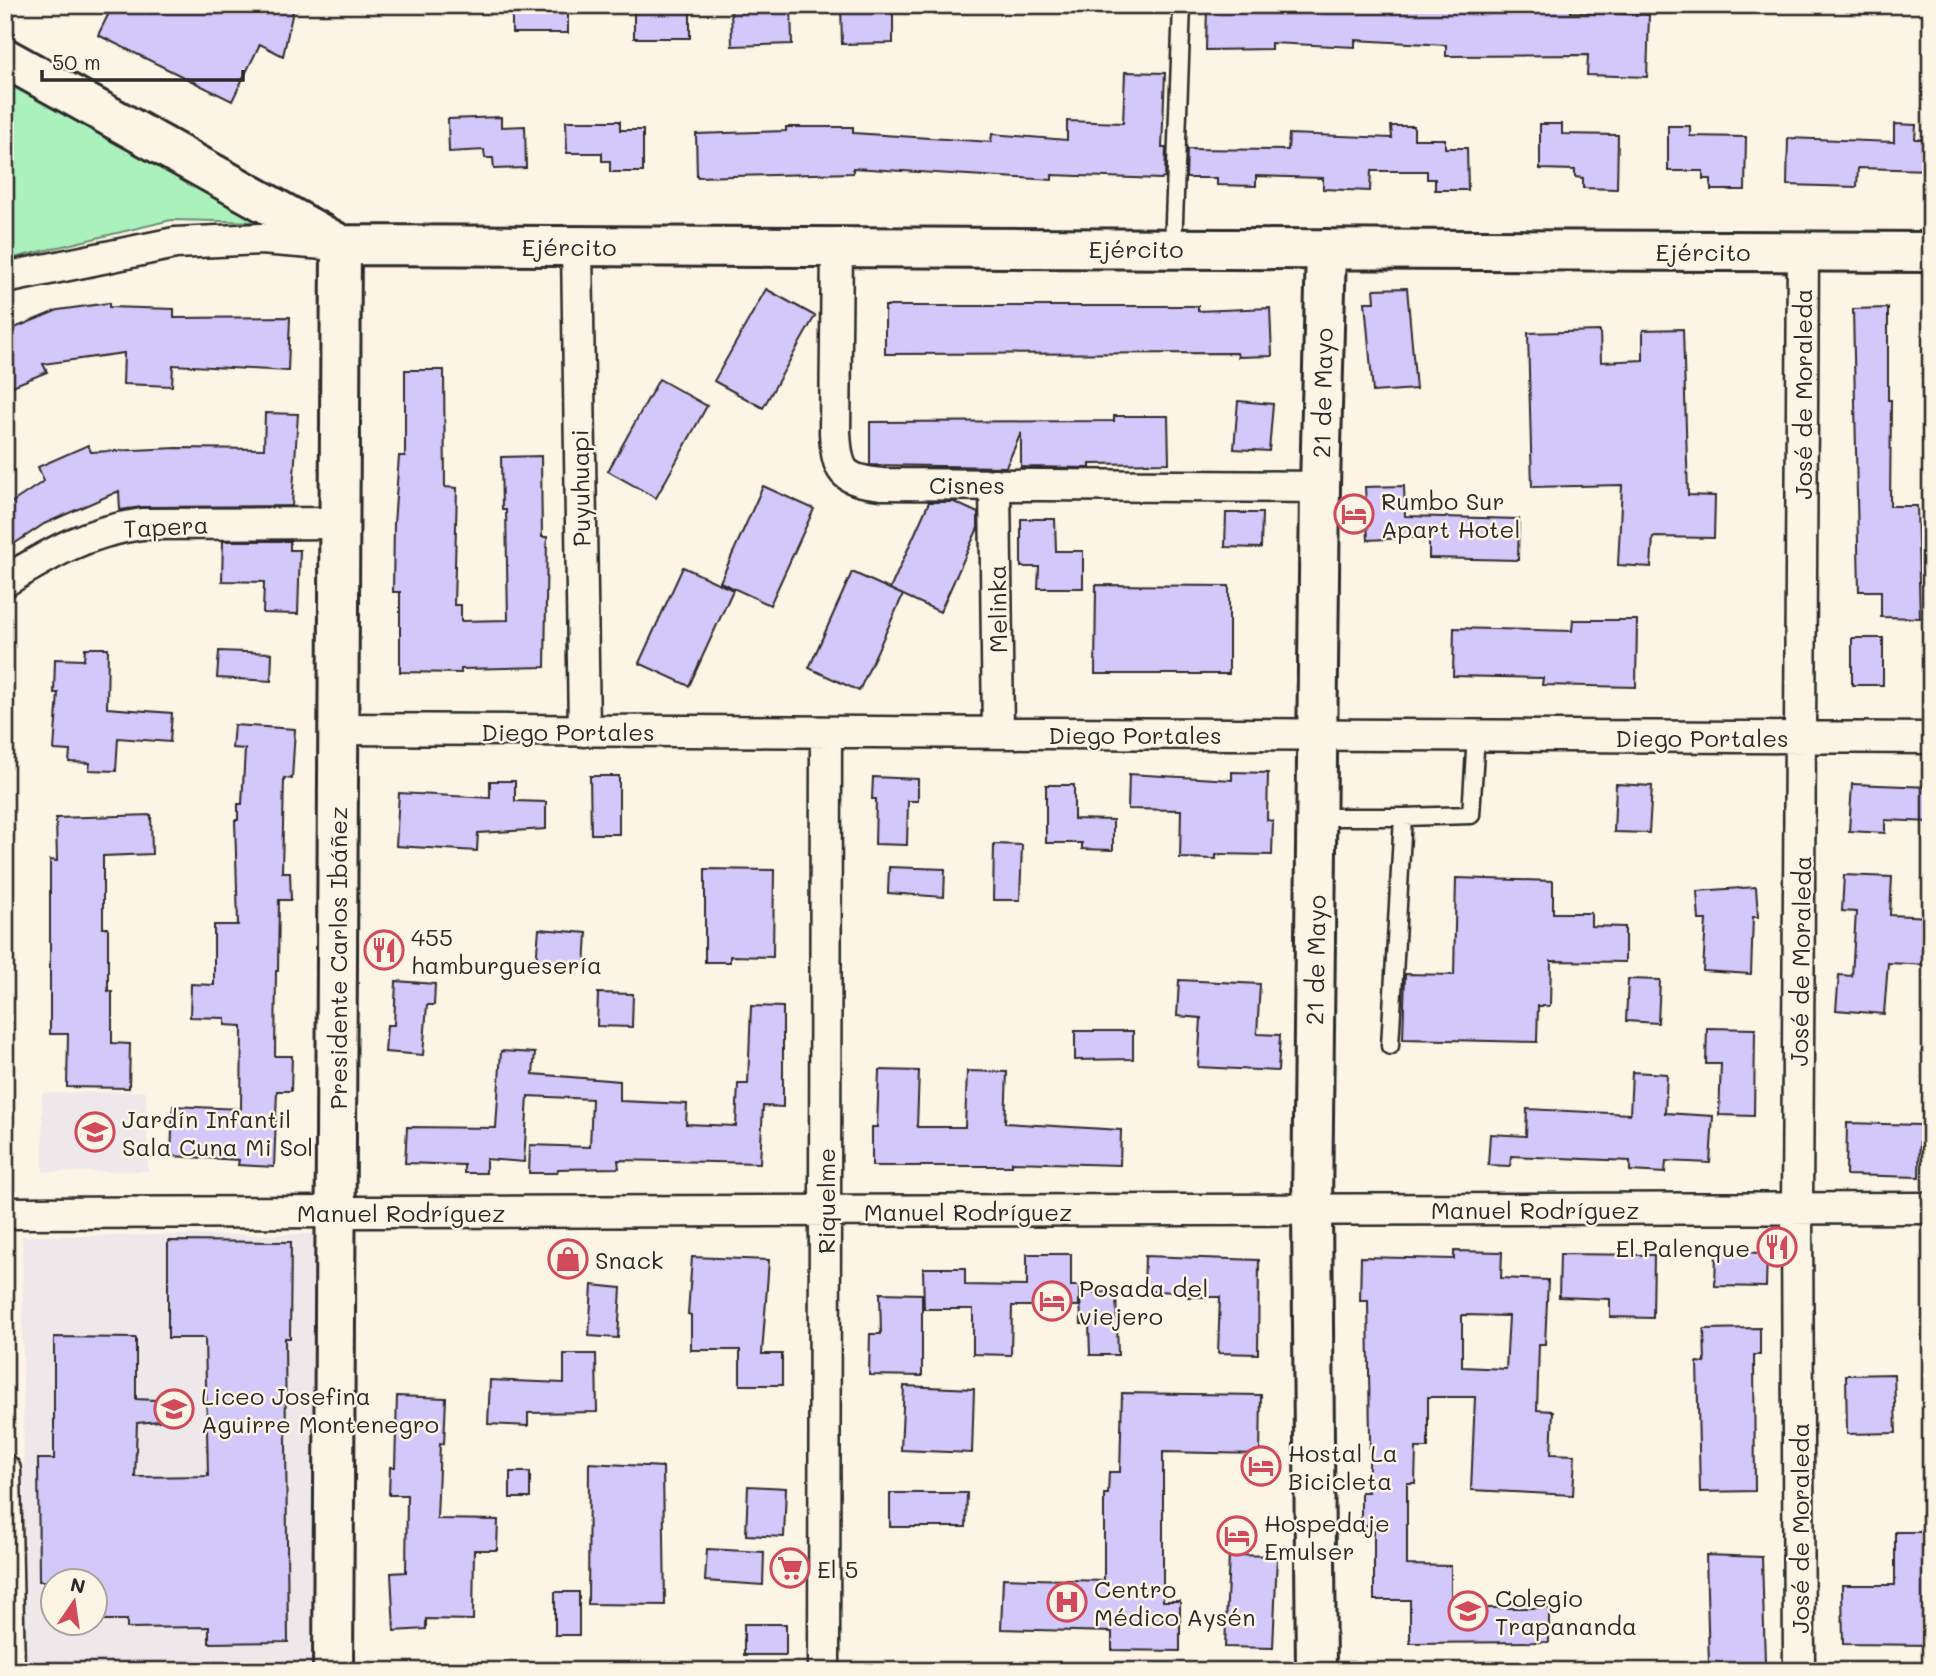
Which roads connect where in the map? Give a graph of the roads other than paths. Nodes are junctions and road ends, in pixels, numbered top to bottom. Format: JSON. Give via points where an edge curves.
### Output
{"nodes":[{"id":1,"x":1182,"y":5,"type":"edge"},
{"id":2,"x":5,"y":58,"type":"edge"},
{"id":3,"x":341,"y":245,"type":"junction"},
{"id":4,"x":577,"y":246,"type":"junction"},
{"id":5,"x":837,"y":247,"type":"junction"},
{"id":6,"x":1173,"y":248,"type":"junction"},
{"id":7,"x":1326,"y":249,"type":"junction"},
{"id":8,"x":1803,"y":251,"type":"junction"},
{"id":9,"x":1931,"y":252,"type":"edge"},
{"id":10,"x":5,"y":278,"type":"edge"},
{"id":11,"x":995,"y":484,"type":"junction"},
{"id":12,"x":1320,"y":487,"type":"junction"},
{"id":13,"x":340,"y":523,"type":"junction"},
{"id":14,"x":5,"y":581,"type":"edge"},
{"id":15,"x":339,"y":729,"type":"junction"},
{"id":16,"x":583,"y":731,"type":"junction"},
{"id":17,"x":826,"y":732,"type":"junction"},
{"id":18,"x":998,"y":733,"type":"junction"},
{"id":19,"x":1318,"y":735,"type":"junction"},
{"id":20,"x":1476,"y":736,"type":"junction"},
{"id":21,"x":1802,"y":737,"type":"junction"},
{"id":22,"x":1931,"y":738,"type":"edge"},
{"id":23,"x":1317,"y":817,"type":"junction"},
{"id":24,"x":1403,"y":817,"type":"junction"},
{"id":25,"x":1390,"y":1046,"type":"dead end"},
{"id":26,"x":1797,"y":1208,"type":"junction"},
{"id":27,"x":1931,"y":1208,"type":"edge"},
{"id":28,"x":1312,"y":1210,"type":"junction"},
{"id":29,"x":825,"y":1211,"type":"junction"},
{"id":30,"x":336,"y":1212,"type":"junction"},
{"id":31,"x":5,"y":1213,"type":"edge"},
{"id":32,"x":5,"y":1470,"type":"edge"},
{"id":33,"x":9,"y":1671,"type":"edge"},
{"id":34,"x":333,"y":1671,"type":"edge"},
{"id":35,"x":824,"y":1671,"type":"edge"},
{"id":36,"x":1316,"y":1671,"type":"edge"},
{"id":37,"x":1799,"y":1671,"type":"edge"}],
"edges":[{"from":1,"to":6,"type":"lane"},
{"from":2,"to":3,"type":"street","name":"Ejército"},
{"from":3,"to":4,"type":"street","name":"Ejército"},
{"from":3,"to":10,"type":"street","name":"Ejército","via":[[261,239],[175,243]]},
{"from":3,"to":13,"type":"street","name":"Presidente Carlos Ibáñez"},
{"from":4,"to":5,"type":"street","name":"Ejército"},
{"from":4,"to":16,"type":"street","name":"Puyuhuapi"},
{"from":5,"to":6,"type":"street","name":"Ejército"},
{"from":5,"to":11,"type":"street","name":"Cisnes","via":[[835,432],[841,471],[861,482],[882,484]]},
{"from":6,"to":7,"type":"street","name":"Ejército"},
{"from":7,"to":8,"type":"street","name":"Ejército"},
{"from":7,"to":12,"type":"street","name":"21 de Mayo"},
{"from":8,"to":9,"type":"street","name":"Ejército"},
{"from":8,"to":21,"type":"street","name":"José de Moraleda"},
{"from":11,"to":12,"type":"street","name":"Cisnes"},
{"from":11,"to":18,"type":"street","name":"Melinka"},
{"from":12,"to":19,"type":"street","name":"21 de Mayo"},
{"from":13,"to":14,"type":"street","name":"Tapera","via":[[114,528],[69,542]]},
{"from":13,"to":15,"type":"street","name":"Presidente Carlos Ibáñez"},
{"from":15,"to":16,"type":"street","name":"Diego Portales"},
{"from":15,"to":30,"type":"street","name":"Presidente Carlos Ibáñez"},
{"from":16,"to":17,"type":"street","name":"Diego Portales"},
{"from":17,"to":18,"type":"street","name":"Diego Portales"},
{"from":17,"to":29,"type":"street","name":"Riquelme"},
{"from":18,"to":19,"type":"street","name":"Diego Portales"},
{"from":19,"to":20,"type":"street","name":"Diego Portales"},
{"from":19,"to":23,"type":"street","name":"21 de Mayo"},
{"from":20,"to":21,"type":"street","name":"Diego Portales"},
{"from":20,"to":24,"type":"lane","via":[[1471,815]]},
{"from":21,"to":22,"type":"street","name":"Diego Portales"},
{"from":21,"to":26,"type":"street","name":"José de Moraleda"},
{"from":23,"to":24,"type":"lane"},
{"from":23,"to":28,"type":"street","name":"21 de Mayo"},
{"from":24,"to":25,"type":"lane"},
{"from":26,"to":27,"type":"street","name":"Manuel Rodríguez"},
{"from":26,"to":28,"type":"street","name":"Manuel Rodríguez"},
{"from":26,"to":37,"type":"street","name":"José de Moraleda"},
{"from":28,"to":29,"type":"street","name":"Manuel Rodríguez"},
{"from":28,"to":36,"type":"street","name":"21 de Mayo"},
{"from":29,"to":30,"type":"street","name":"Manuel Rodríguez"},
{"from":29,"to":35,"type":"street","name":"Riquelme"},
{"from":30,"to":31,"type":"street","name":"Manuel Rodríguez"},
{"from":30,"to":34,"type":"street","name":"Presidente Carlos Ibáñez"},
{"from":32,"to":33,"type":"street"}]}
